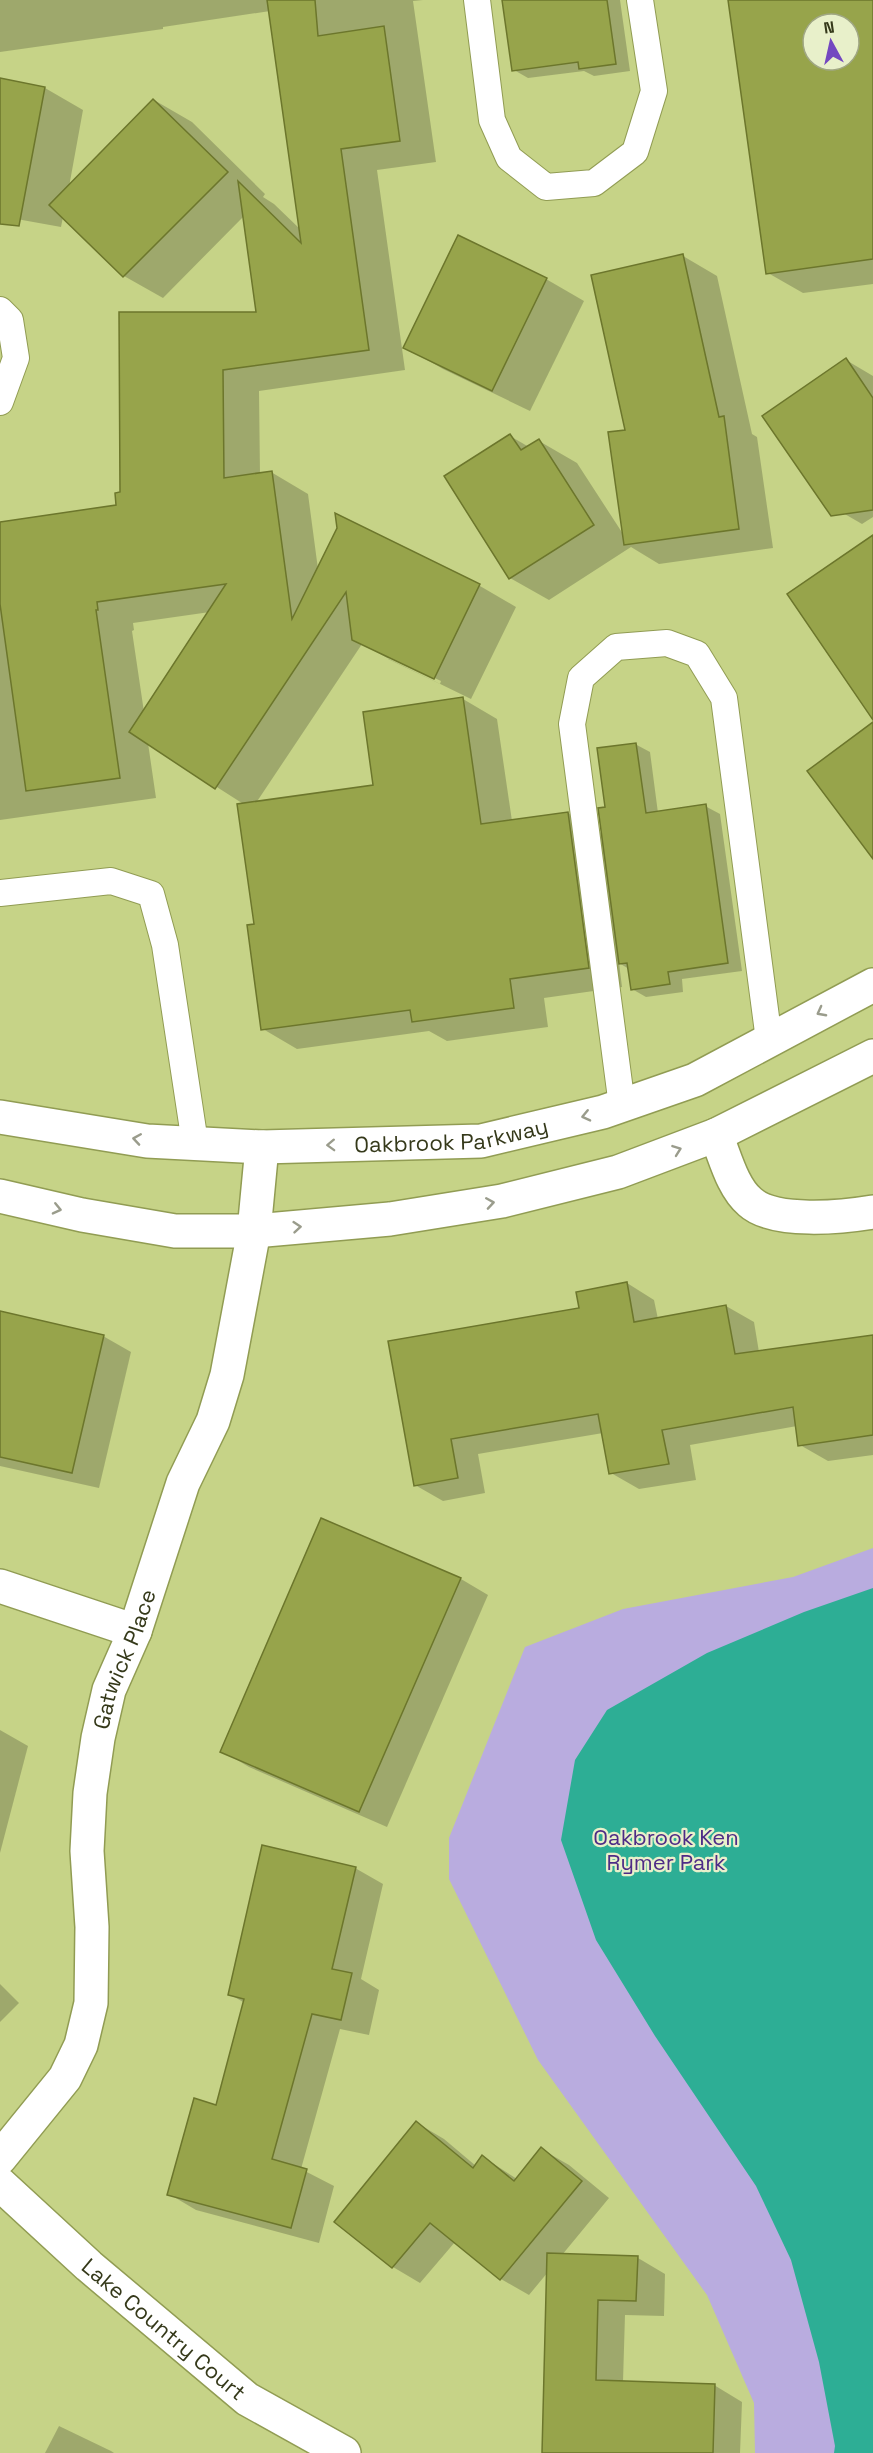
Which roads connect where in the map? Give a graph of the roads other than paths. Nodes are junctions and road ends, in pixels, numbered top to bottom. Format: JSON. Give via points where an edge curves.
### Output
{"nodes":[{"id":1,"x":477,"y":0,"type":"edge"},
{"id":2,"x":640,"y":0,"type":"edge"},
{"id":3,"x":0,"y":310,"type":"edge"},
{"id":4,"x":0,"y":402,"type":"edge"},
{"id":5,"x":0,"y":893,"type":"edge"},
{"id":6,"x":873,"y":985,"type":"edge"},
{"id":7,"x":769,"y":1040,"type":"junction"},
{"id":8,"x":873,"y":1056,"type":"edge"},
{"id":9,"x":622,"y":1106,"type":"junction"},
{"id":10,"x":0,"y":1117,"type":"edge"},
{"id":11,"x":716,"y":1136,"type":"junction"},
{"id":12,"x":195,"y":1143,"type":"junction"},
{"id":13,"x":262,"y":1147,"type":"junction"},
{"id":14,"x":0,"y":1196,"type":"edge"},
{"id":15,"x":873,"y":1212,"type":"edge"},
{"id":16,"x":254,"y":1231,"type":"junction"},
{"id":17,"x":0,"y":1586,"type":"edge"},
{"id":18,"x":135,"y":1631,"type":"junction"},
{"id":19,"x":0,"y":2158,"type":"edge"},
{"id":20,"x":0,"y":2184,"type":"edge"},
{"id":21,"x":344,"y":2453,"type":"edge"}],
"edges":[{"from":1,"to":2,"type":"lane","via":[[492,120],[509,158],[546,187],[594,183],[635,152],[654,91]]},
{"from":3,"to":4,"type":"lane","via":[[10,320],[16,358]]},
{"from":5,"to":12,"type":"lane","via":[[111,881],[151,894],[165,945]]},
{"from":6,"to":7,"type":"street","name":"Oakbrook Parkway","one_way":true},
{"from":7,"to":9,"type":"street","name":"Oakbrook Parkway","via":[[695,1080]]},
{"from":7,"to":9,"type":"lane","via":[[723,698],[697,654],[668,643],[616,647],[581,678],[572,724]]},
{"from":8,"to":11,"type":"street"},
{"from":9,"to":13,"type":"street","name":"Oakbrook Parkway","one_way":true,"via":[[481,1141]]},
{"from":12,"to":10,"type":"street","name":"Oakbrook Parkway","one_way":true,"via":[[147,1141]]},
{"from":11,"to":15,"type":"street","via":[[741,1192],[751,1204],[782,1216],[842,1217]]},
{"from":16,"to":11,"type":"street","one_way":true,"via":[[390,1219],[502,1201],[618,1172]]},
{"from":12,"to":13,"type":"street","name":"Oakbrook Parkway"},
{"from":13,"to":16,"type":"street","name":"Gatwick Place"},
{"from":14,"to":16,"type":"street","one_way":true,"via":[[175,1231]]},
{"from":16,"to":18,"type":"street","name":"Gatwick Place","via":[[227,1375],[213,1420],[183,1483]]},
{"from":17,"to":18,"type":"street"},
{"from":18,"to":19,"type":"street","name":"Gatwick Place","via":[[109,1689],[90,1792],[87,1851],[91,2003],[81,2045],[65,2078]]},
{"from":20,"to":21,"type":"street","name":"Lake Country Court","via":[[89,2266],[247,2399]]}]}
